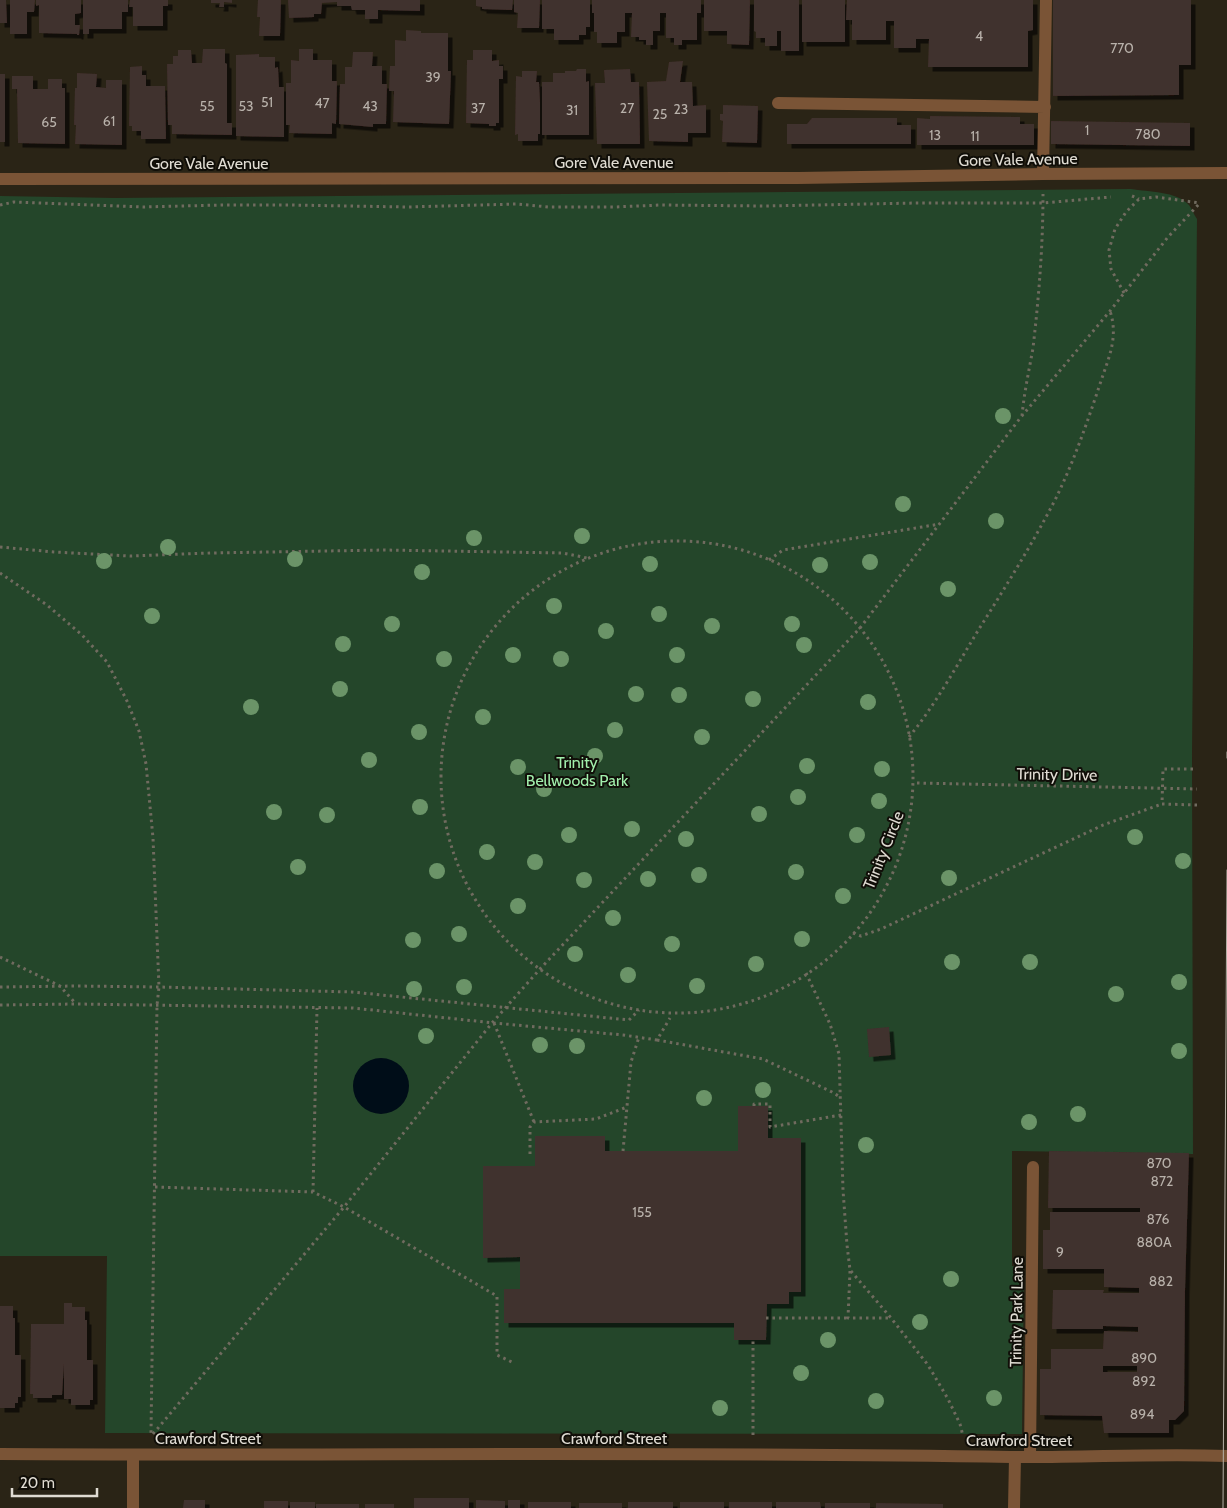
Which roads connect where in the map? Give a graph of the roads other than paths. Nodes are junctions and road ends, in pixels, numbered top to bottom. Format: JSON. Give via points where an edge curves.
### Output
{"nodes":[{"id":1,"x":1046,"y":0,"type":"edge"},
{"id":2,"x":778,"y":103,"type":"dead end"},
{"id":3,"x":1045,"y":107,"type":"junction"},
{"id":4,"x":1227,"y":173,"type":"edge"},
{"id":5,"x":1043,"y":174,"type":"junction"},
{"id":6,"x":0,"y":179,"type":"edge"},
{"id":7,"x":1033,"y":1167,"type":"dead end"},
{"id":8,"x":0,"y":1454,"type":"edge"},
{"id":9,"x":133,"y":1455,"type":"junction"},
{"id":10,"x":1227,"y":1456,"type":"edge"},
{"id":11,"x":1015,"y":1457,"type":"junction"},
{"id":12,"x":1030,"y":1457,"type":"junction"},
{"id":13,"x":133,"y":1508,"type":"edge"},
{"id":14,"x":1014,"y":1508,"type":"edge"}],
"edges":[{"from":1,"to":3,"type":"street"},
{"from":2,"to":3,"type":"street"},
{"from":3,"to":5,"type":"street"},
{"from":4,"to":5,"type":"street","name":"Gore Vale Avenue"},
{"from":5,"to":6,"type":"street","name":"Gore Vale Avenue","via":[[778,178]]},
{"from":7,"to":12,"type":"street","name":"Trinity Park Lane"},
{"from":8,"to":9,"type":"street","name":"Crawford Street"},
{"from":9,"to":11,"type":"street","name":"Crawford Street","via":[[406,1453]]},
{"from":9,"to":13,"type":"street"},
{"from":10,"to":12,"type":"street","name":"Crawford Street"},
{"from":11,"to":12,"type":"street","name":"Crawford Street"},
{"from":11,"to":14,"type":"street"}]}
